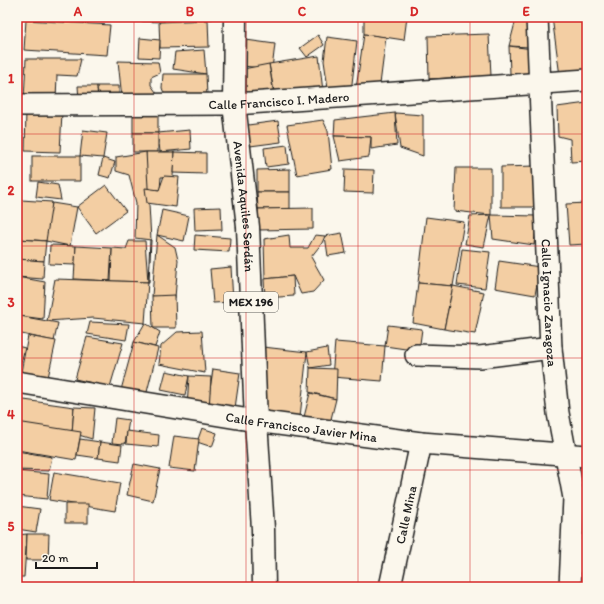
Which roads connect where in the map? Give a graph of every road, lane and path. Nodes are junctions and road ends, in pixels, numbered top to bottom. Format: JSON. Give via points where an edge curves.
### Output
{"nodes":[{"id":1,"x":235,"y":17,"type":"edge"},
{"id":2,"x":537,"y":17,"type":"edge"},
{"id":3,"x":587,"y":80,"type":"edge"},
{"id":4,"x":540,"y":84,"type":"junction"},
{"id":5,"x":17,"y":104,"type":"edge"},
{"id":6,"x":234,"y":104,"type":"junction"},
{"id":7,"x":551,"y":348,"type":"junction"},
{"id":8,"x":416,"y":355,"type":"dead end"},
{"id":9,"x":17,"y":382,"type":"edge"},
{"id":10,"x":256,"y":422,"type":"junction"},
{"id":11,"x":421,"y":443,"type":"junction"},
{"id":12,"x":565,"y":453,"type":"junction"},
{"id":13,"x":587,"y":456,"type":"edge"},
{"id":14,"x":264,"y":587,"type":"edge"},
{"id":15,"x":390,"y":587,"type":"edge"},
{"id":16,"x":570,"y":587,"type":"edge"}],
"edges":[{"from":1,"to":6,"type":"main road","name":"Avenida Aquiles Serdán","number":"MEX 196"},
{"from":2,"to":4,"type":"street","name":"Calle Ignacio Zaragoza"},
{"from":3,"to":4,"type":"street","name":"Calle Francisco I. Madero"},
{"from":4,"to":6,"type":"street","name":"Calle Francisco I. Madero"},
{"from":4,"to":7,"type":"street","name":"Calle Ignacio Zaragoza"},
{"from":5,"to":6,"type":"street","name":"Calle Francisco I. Madero"},
{"from":6,"to":10,"type":"main road","name":"Avenida Aquiles Serdán","number":"MEX 196","via":[[248,228]]},
{"from":7,"to":8,"type":"street","via":[[480,357]]},
{"from":7,"to":12,"type":"street","name":"Calle Ignacio Zaragoza"},
{"from":9,"to":10,"type":"street","name":"Calle Francisco Javier Mina"},
{"from":10,"to":11,"type":"street","name":"Calle Francisco Javier Mina"},
{"from":10,"to":14,"type":"main road","name":"Avenida Aquiles Serdán","number":"MEX 196"},
{"from":11,"to":12,"type":"street","name":"Calle Francisco Javier Mina"},
{"from":11,"to":15,"type":"street","name":"Calle Mina"},
{"from":12,"to":13,"type":"street","name":"Calle Francisco Javier Mina"},
{"from":12,"to":16,"type":"street","name":"Calle Ignacio Zaragoza","via":[[574,498]]}]}
